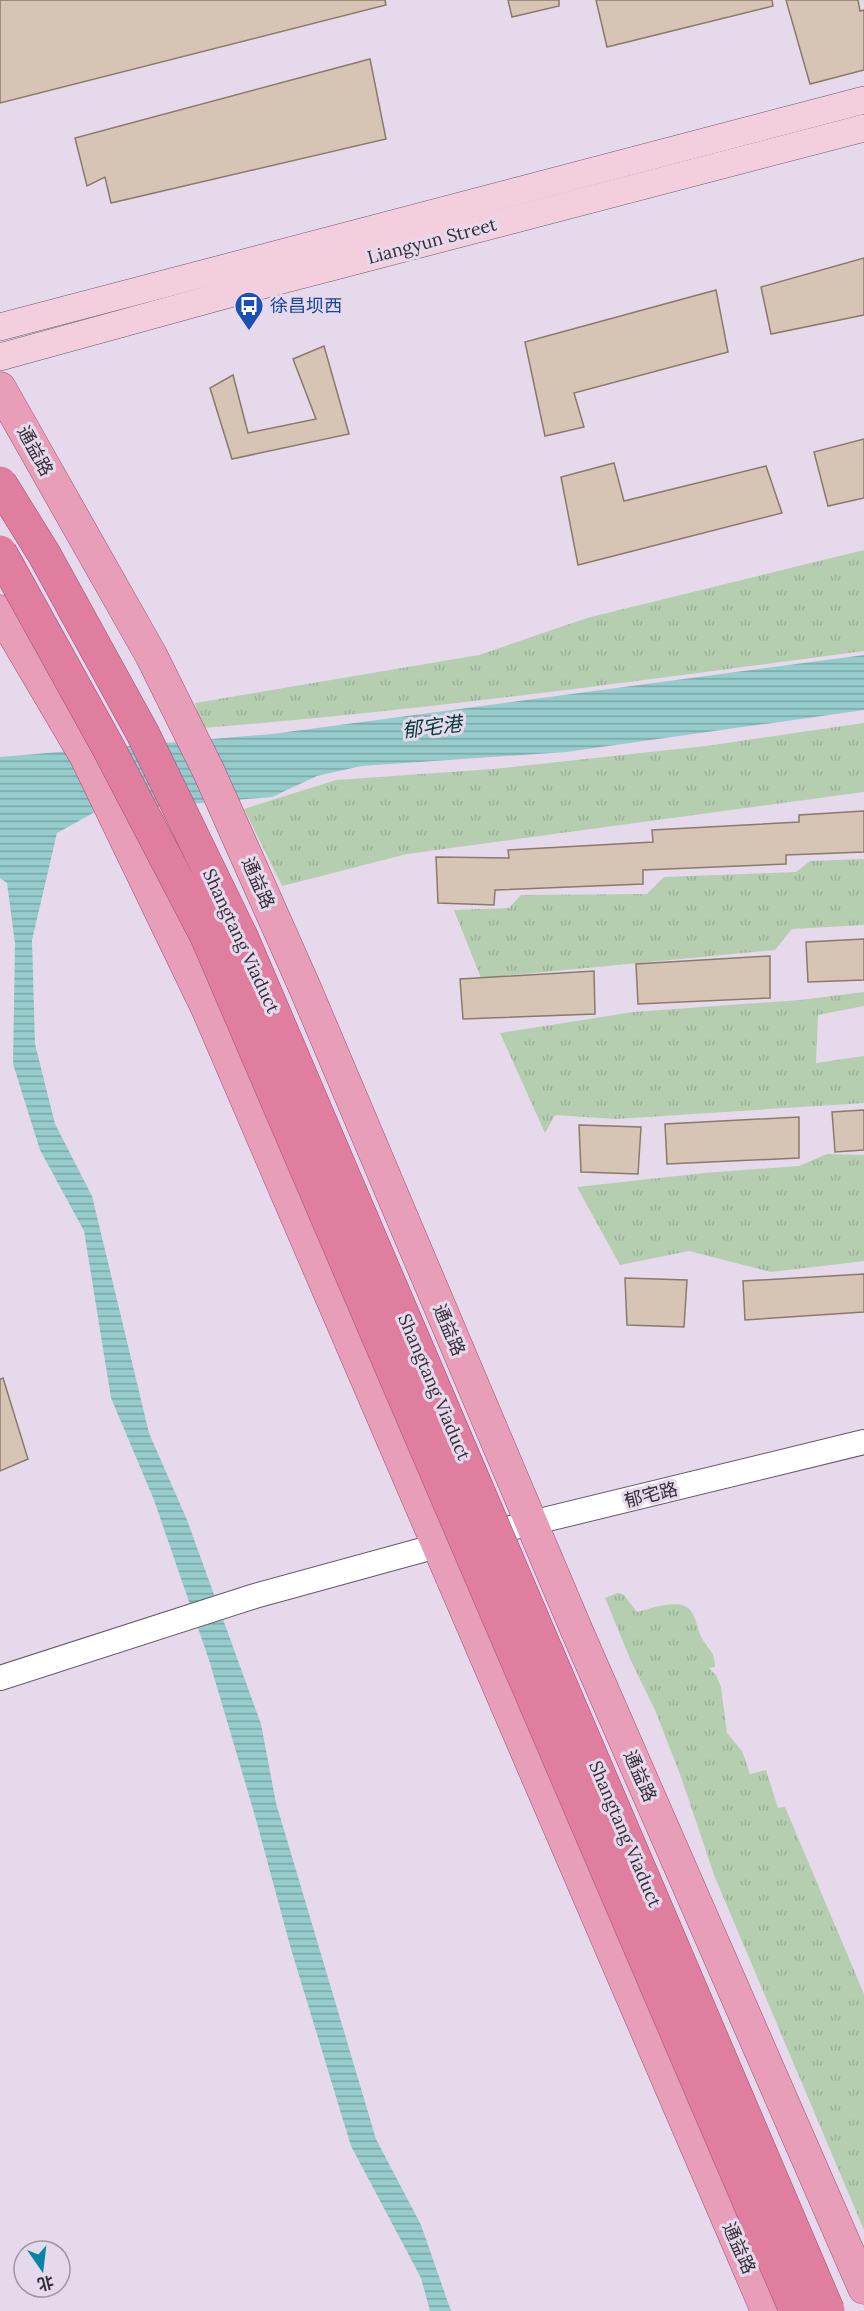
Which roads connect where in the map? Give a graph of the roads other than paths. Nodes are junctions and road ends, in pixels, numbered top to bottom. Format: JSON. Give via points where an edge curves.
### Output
{"nodes":[{"id":1,"x":864,"y":100,"type":"edge"},
{"id":2,"x":864,"y":128,"type":"edge"},
{"id":3,"x":0,"y":327,"type":"edge"},
{"id":4,"x":0,"y":357,"type":"edge"},
{"id":5,"x":0,"y":388,"type":"edge"},
{"id":6,"x":0,"y":483,"type":"edge"},
{"id":7,"x":0,"y":552,"type":"edge"},
{"id":8,"x":0,"y":611,"type":"edge"},
{"id":9,"x":864,"y":1442,"type":"edge"},
{"id":10,"x":531,"y":1524,"type":"junction"},
{"id":11,"x":437,"y":1546,"type":"junction"},
{"id":12,"x":0,"y":1678,"type":"edge"},
{"id":13,"x":864,"y":2288,"type":"edge"},
{"id":14,"x":766,"y":2311,"type":"edge"},
{"id":15,"x":796,"y":2311,"type":"edge"},
{"id":16,"x":828,"y":2311,"type":"edge"}],
"edges":[{"from":1,"to":3,"type":"main road","name":"Liangyun Street"},
{"from":2,"to":4,"type":"main road","name":"Liangyun Street"},
{"from":5,"to":10,"type":"main road","name":"通益路","via":[[151,656],[209,772]]},
{"from":6,"to":16,"type":"highway","name":"Shangtang Viaduct","bridge":true,"via":[[44,554],[143,734],[242,938]]},
{"from":7,"to":15,"type":"highway","name":"Shangtang Viaduct","bridge":true,"via":[[207,937]]},
{"from":8,"to":11,"type":"main road","name":"通益路","via":[[86,757],[207,1008]]},
{"from":9,"to":10,"type":"street","name":"郁宅路"},
{"from":10,"to":11,"type":"street","name":"郁宅路"},
{"from":10,"to":13,"type":"main road","name":"通益路"},
{"from":11,"to":12,"type":"street","name":"郁宅路","via":[[255,1596]]},
{"from":11,"to":14,"type":"main road","name":"通益路"}]}
